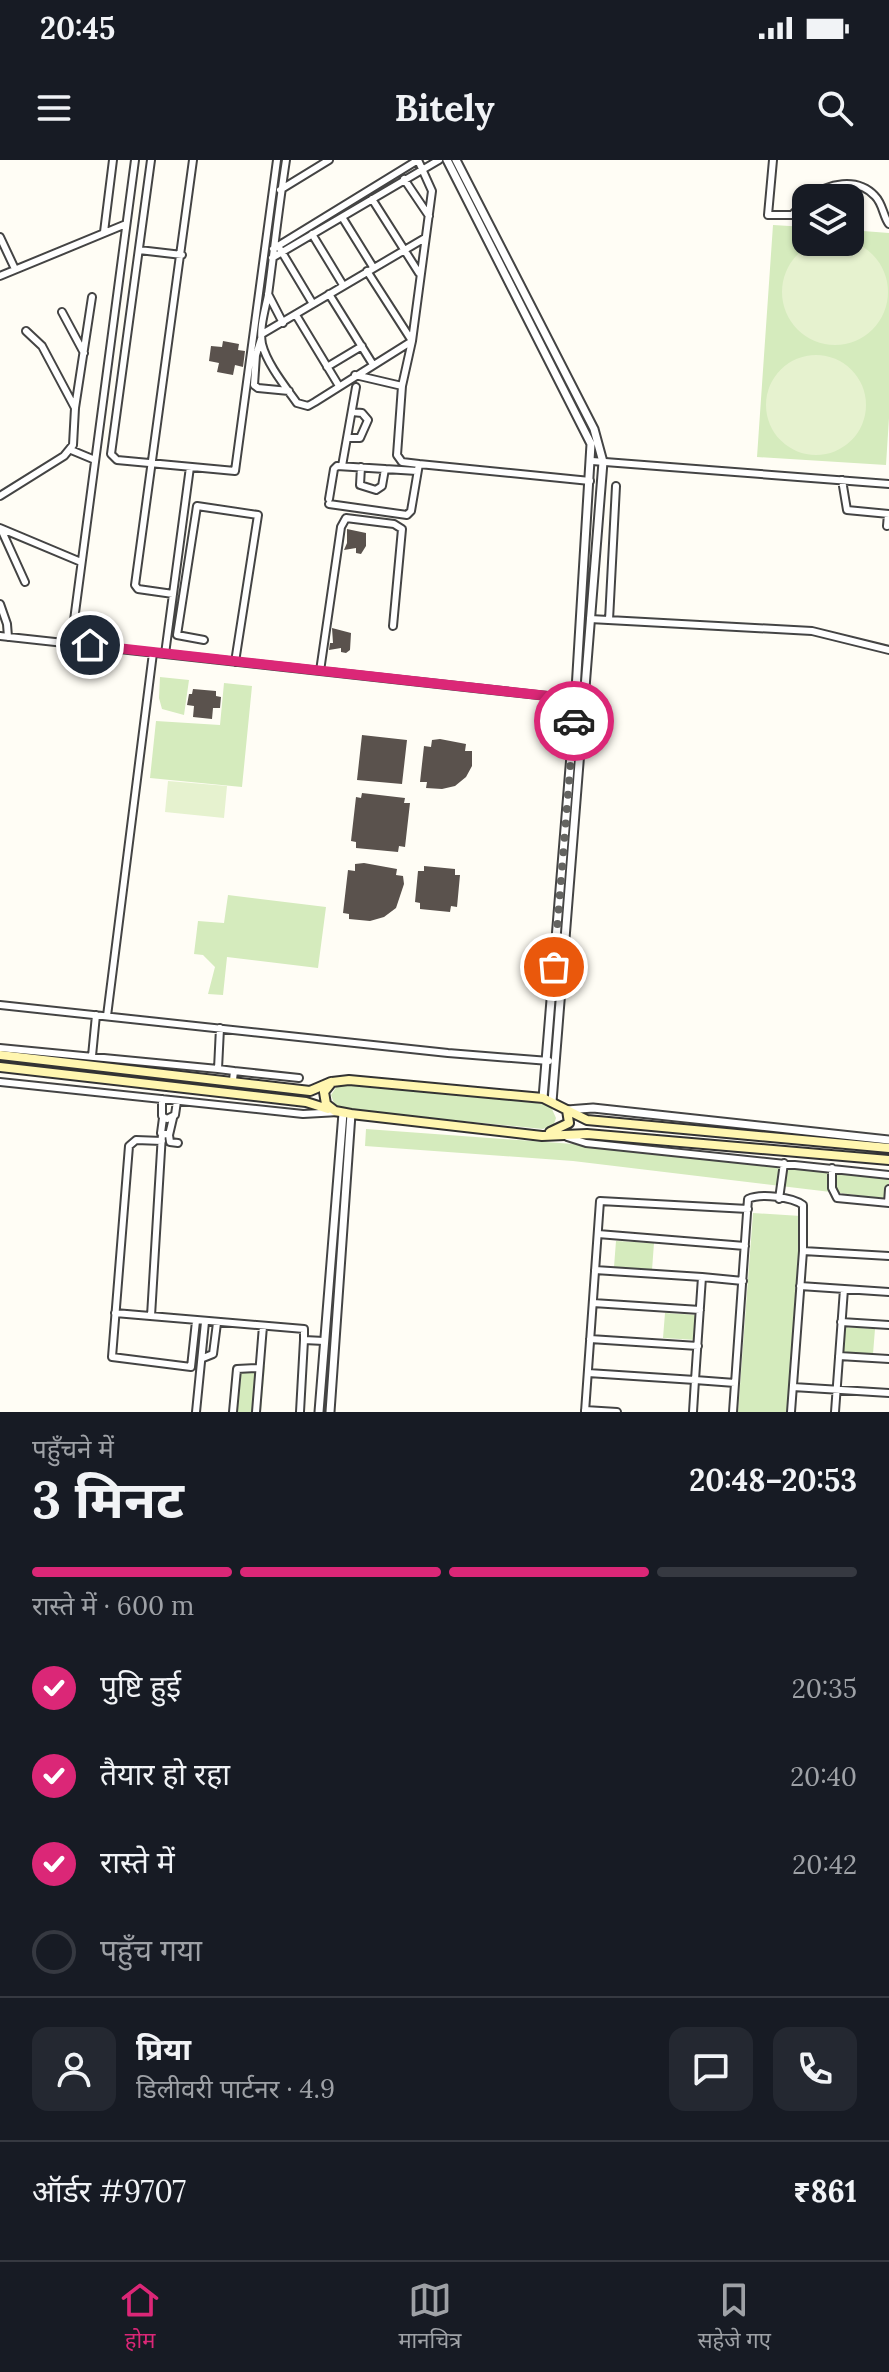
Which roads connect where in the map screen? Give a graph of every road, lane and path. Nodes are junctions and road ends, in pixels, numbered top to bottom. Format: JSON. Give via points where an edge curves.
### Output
{"nodes":[{"id":1,"x":113,"y":160,"type":"edge"},
{"id":2,"x":135,"y":160,"type":"edge"},
{"id":3,"x":151,"y":160,"type":"edge"},
{"id":4,"x":193,"y":160,"type":"edge"},
{"id":5,"x":277,"y":160,"type":"edge"},
{"id":6,"x":286,"y":160,"type":"edge"},
{"id":7,"x":329,"y":160,"type":"edge"},
{"id":8,"x":418,"y":160,"type":"edge"},
{"id":9,"x":439,"y":160,"type":"edge"},
{"id":10,"x":447,"y":160,"type":"edge"},
{"id":11,"x":456,"y":160,"type":"edge"},
{"id":12,"x":773,"y":160,"type":"edge"},
{"id":13,"x":422,"y":169,"type":"junction"},
{"id":14,"x":404,"y":179,"type":"junction"},
{"id":15,"x":281,"y":189,"type":"junction"},
{"id":16,"x":864,"y":190,"type":"edge"},
{"id":17,"x":273,"y":194,"type":"junction"},
{"id":18,"x":372,"y":199,"type":"junction"},
{"id":19,"x":792,"y":215,"type":"edge"},
{"id":20,"x":429,"y":216,"type":"junction"},
{"id":21,"x":342,"y":217,"type":"junction"},
{"id":22,"x":126,"y":224,"type":"junction"},
{"id":23,"x":889,"y":224,"type":"edge"},
{"id":24,"x":104,"y":232,"type":"junction"},
{"id":25,"x":312,"y":234,"type":"junction"},
{"id":26,"x":0,"y":237,"type":"edge"},
{"id":27,"x":425,"y":238,"type":"junction"},
{"id":28,"x":277,"y":249,"type":"junction"},
{"id":29,"x":139,"y":250,"type":"junction"},
{"id":30,"x":403,"y":250,"type":"junction"},
{"id":31,"x":182,"y":255,"type":"junction"},
{"id":32,"x":15,"y":269,"type":"junction"},
{"id":33,"x":370,"y":269,"type":"junction"},
{"id":34,"x":419,"y":274,"type":"junction"},
{"id":35,"x":0,"y":276,"type":"edge"},
{"id":36,"x":343,"y":285,"type":"junction"},
{"id":37,"x":268,"y":294,"type":"junction"},
{"id":38,"x":329,"y":294,"type":"junction"},
{"id":39,"x":92,"y":297,"type":"dead end"},
{"id":40,"x":313,"y":304,"type":"junction"},
{"id":41,"x":62,"y":312,"type":"dead end"},
{"id":42,"x":296,"y":315,"type":"junction"},
{"id":43,"x":283,"y":323,"type":"junction"},
{"id":44,"x":26,"y":331,"type":"dead end"},
{"id":45,"x":262,"y":336,"type":"junction"},
{"id":46,"x":412,"y":341,"type":"junction"},
{"id":47,"x":362,"y":346,"type":"junction"},
{"id":48,"x":84,"y":353,"type":"junction"},
{"id":49,"x":372,"y":363,"type":"junction"},
{"id":50,"x":327,"y":367,"type":"junction"},
{"id":51,"x":354,"y":375,"type":"junction"},
{"id":52,"x":339,"y":386,"type":"junction"},
{"id":53,"x":402,"y":386,"type":"junction"},
{"id":54,"x":356,"y":387,"type":"dead end"},
{"id":55,"x":289,"y":391,"type":"junction"},
{"id":56,"x":75,"y":408,"type":"junction"},
{"id":57,"x":352,"y":412,"type":"junction"},
{"id":58,"x":347,"y":438,"type":"junction"},
{"id":59,"x":71,"y":450,"type":"junction"},
{"id":60,"x":95,"y":460,"type":"junction"},
{"id":61,"x":592,"y":461,"type":"junction"},
{"id":62,"x":603,"y":462,"type":"junction"},
{"id":63,"x":151,"y":463,"type":"junction"},
{"id":64,"x":342,"y":466,"type":"junction"},
{"id":65,"x":190,"y":467,"type":"junction"},
{"id":66,"x":361,"y":467,"type":"junction"},
{"id":67,"x":418,"y":468,"type":"junction"},
{"id":68,"x":385,"y":469,"type":"junction"},
{"id":69,"x":842,"y":480,"type":"junction"},
{"id":70,"x":590,"y":481,"type":"junction"},
{"id":71,"x":889,"y":484,"type":"edge"},
{"id":72,"x":616,"y":486,"type":"dead end"},
{"id":73,"x":0,"y":496,"type":"edge"},
{"id":74,"x":888,"y":514,"type":"edge"},
{"id":75,"x":887,"y":526,"type":"dead end"},
{"id":76,"x":1,"y":528,"type":"edge"},
{"id":77,"x":595,"y":554,"type":"junction"},
{"id":78,"x":613,"y":554,"type":"junction"},
{"id":79,"x":81,"y":562,"type":"junction"},
{"id":80,"x":25,"y":582,"type":"dead end"},
{"id":81,"x":173,"y":594,"type":"junction"},
{"id":82,"x":0,"y":604,"type":"edge"},
{"id":83,"x":590,"y":619,"type":"junction"},
{"id":84,"x":609,"y":620,"type":"junction"},
{"id":85,"x":393,"y":626,"type":"dead end"},
{"id":86,"x":4,"y":636,"type":"edge"},
{"id":87,"x":204,"y":640,"type":"dead end"},
{"id":88,"x":71,"y":643,"type":"junction"},
{"id":89,"x":889,"y":650,"type":"edge"},
{"id":90,"x":153,"y":653,"type":"junction"},
{"id":91,"x":165,"y":654,"type":"junction"},
{"id":92,"x":235,"y":662,"type":"junction"},
{"id":93,"x":320,"y":671,"type":"junction"},
{"id":94,"x":575,"y":699,"type":"junction"},
{"id":95,"x":578,"y":726,"type":"junction"},
{"id":96,"x":0,"y":1005,"type":"edge"},
{"id":97,"x":96,"y":1015,"type":"junction"},
{"id":98,"x":107,"y":1016,"type":"junction"},
{"id":99,"x":220,"y":1028,"type":"junction"},
{"id":100,"x":0,"y":1048,"type":"edge"},
{"id":101,"x":0,"y":1055,"type":"edge"},
{"id":102,"x":92,"y":1056,"type":"junction"},
{"id":103,"x":546,"y":1061,"type":"junction"},
{"id":104,"x":556,"y":1062,"type":"junction"},
{"id":105,"x":0,"y":1067,"type":"edge"},
{"id":106,"x":218,"y":1069,"type":"junction"},
{"id":107,"x":234,"y":1076,"type":"junction"},
{"id":108,"x":299,"y":1078,"type":"dead end"},
{"id":109,"x":0,"y":1082,"type":"edge"},
{"id":110,"x":332,"y":1082,"type":"junction"},
{"id":111,"x":232,"y":1093,"type":"junction"},
{"id":112,"x":162,"y":1099,"type":"junction"},
{"id":113,"x":547,"y":1100,"type":"junction"},
{"id":114,"x":177,"y":1101,"type":"junction"},
{"id":115,"x":230,"y":1107,"type":"junction"},
{"id":116,"x":567,"y":1110,"type":"junction"},
{"id":117,"x":342,"y":1112,"type":"junction"},
{"id":118,"x":163,"y":1118,"type":"junction"},
{"id":119,"x":173,"y":1118,"type":"junction"},
{"id":120,"x":532,"y":1135,"type":"junction"},
{"id":121,"x":565,"y":1136,"type":"junction"},
{"id":122,"x":164,"y":1137,"type":"junction"},
{"id":123,"x":889,"y":1140,"type":"edge"},
{"id":124,"x":178,"y":1143,"type":"dead end"},
{"id":125,"x":889,"y":1148,"type":"edge"},
{"id":126,"x":889,"y":1160,"type":"edge"},
{"id":127,"x":784,"y":1163,"type":"junction"},
{"id":128,"x":832,"y":1168,"type":"junction"},
{"id":129,"x":889,"y":1175,"type":"edge"},
{"id":130,"x":889,"y":1189,"type":"edge"},
{"id":131,"x":779,"y":1199,"type":"junction"},
{"id":132,"x":888,"y":1203,"type":"edge"},
{"id":133,"x":748,"y":1209,"type":"junction"},
{"id":134,"x":598,"y":1234,"type":"junction"},
{"id":135,"x":745,"y":1246,"type":"junction"},
{"id":136,"x":803,"y":1251,"type":"junction"},
{"id":137,"x":889,"y":1256,"type":"edge"},
{"id":138,"x":595,"y":1270,"type":"junction"},
{"id":139,"x":702,"y":1277,"type":"junction"},
{"id":140,"x":743,"y":1281,"type":"junction"},
{"id":141,"x":800,"y":1286,"type":"junction"},
{"id":142,"x":844,"y":1289,"type":"junction"},
{"id":143,"x":889,"y":1292,"type":"edge"},
{"id":144,"x":593,"y":1303,"type":"junction"},
{"id":145,"x":700,"y":1310,"type":"junction"},
{"id":146,"x":115,"y":1313,"type":"junction"},
{"id":147,"x":151,"y":1316,"type":"junction"},
{"id":148,"x":196,"y":1321,"type":"junction"},
{"id":149,"x":205,"y":1322,"type":"junction"},
{"id":150,"x":841,"y":1322,"type":"junction"},
{"id":151,"x":217,"y":1323,"type":"junction"},
{"id":152,"x":889,"y":1325,"type":"edge"},
{"id":153,"x":263,"y":1326,"type":"junction"},
{"id":154,"x":590,"y":1339,"type":"junction"},
{"id":155,"x":304,"y":1340,"type":"junction"},
{"id":156,"x":324,"y":1341,"type":"junction"},
{"id":157,"x":698,"y":1346,"type":"junction"},
{"id":158,"x":839,"y":1356,"type":"junction"},
{"id":159,"x":203,"y":1358,"type":"junction"},
{"id":160,"x":889,"y":1359,"type":"edge"},
{"id":161,"x":258,"y":1368,"type":"junction"},
{"id":162,"x":588,"y":1373,"type":"junction"},
{"id":163,"x":695,"y":1380,"type":"junction"},
{"id":164,"x":735,"y":1383,"type":"junction"},
{"id":165,"x":793,"y":1387,"type":"junction"},
{"id":166,"x":837,"y":1390,"type":"junction"},
{"id":167,"x":889,"y":1393,"type":"edge"},
{"id":168,"x":585,"y":1411,"type":"edge"},
{"id":169,"x":196,"y":1412,"type":"edge"},
{"id":170,"x":233,"y":1412,"type":"edge"},
{"id":171,"x":256,"y":1412,"type":"edge"},
{"id":172,"x":300,"y":1412,"type":"edge"},
{"id":173,"x":319,"y":1412,"type":"edge"},
{"id":174,"x":330,"y":1412,"type":"edge"},
{"id":175,"x":617,"y":1412,"type":"edge"},
{"id":176,"x":693,"y":1412,"type":"edge"},
{"id":177,"x":733,"y":1412,"type":"edge"},
{"id":178,"x":791,"y":1412,"type":"edge"},
{"id":179,"x":835,"y":1412,"type":"edge"}],
"edges":[{"from":1,"to":24,"type":"street"},
{"from":2,"to":22,"type":"street"},
{"from":3,"to":29,"type":"street"},
{"from":4,"to":31,"type":"street"},
{"from":5,"to":17,"type":"street"},
{"from":6,"to":15,"type":"street"},
{"from":7,"to":15,"type":"street"},
{"from":8,"to":13,"type":"street"},
{"from":8,"to":28,"type":"street"},
{"from":9,"to":13,"type":"street"},
{"from":10,"to":61,"type":"street","via":[[591,444]]},
{"from":11,"to":62,"type":"street","via":[[594,429]]},
{"from":12,"to":19,"type":"street","via":[[768,215]]},
{"from":13,"to":14,"type":"street"},
{"from":13,"to":20,"type":"street","via":[[432,191]]},
{"from":14,"to":18,"type":"street"},
{"from":14,"to":20,"type":"street"},
{"from":15,"to":17,"type":"street"},
{"from":15,"to":28,"type":"street"},
{"from":16,"to":23,"type":"street","via":[[875,195]]},
{"from":17,"to":65,"type":"street","via":[[235,471]]},
{"from":18,"to":21,"type":"street"},
{"from":18,"to":30,"type":"street"},
{"from":20,"to":27,"type":"street"},
{"from":21,"to":25,"type":"street"},
{"from":21,"to":33,"type":"street"},
{"from":22,"to":24,"type":"street"},
{"from":22,"to":60,"type":"street"},
{"from":24,"to":32,"type":"street"},
{"from":25,"to":28,"type":"street"},
{"from":25,"to":36,"type":"street"},
{"from":26,"to":32,"type":"street"},
{"from":27,"to":30,"type":"street"},
{"from":27,"to":34,"type":"street"},
{"from":28,"to":37,"type":"street"},
{"from":28,"to":40,"type":"street"},
{"from":29,"to":31,"type":"street"},
{"from":29,"to":63,"type":"street","via":[[111,454],[117,460]]},
{"from":30,"to":33,"type":"street"},
{"from":30,"to":34,"type":"street"},
{"from":31,"to":63,"type":"street"},
{"from":32,"to":35,"type":"street"},
{"from":33,"to":36,"type":"street"},
{"from":33,"to":46,"type":"street"},
{"from":34,"to":46,"type":"street"},
{"from":36,"to":38,"type":"street"},
{"from":37,"to":43,"type":"street"},
{"from":37,"to":45,"type":"street"},
{"from":38,"to":40,"type":"street"},
{"from":38,"to":47,"type":"street"},
{"from":39,"to":48,"type":"street"},
{"from":40,"to":42,"type":"street"},
{"from":41,"to":48,"type":"street"},
{"from":42,"to":43,"type":"street"},
{"from":42,"to":50,"type":"street"},
{"from":43,"to":45,"type":"street"},
{"from":44,"to":56,"type":"street","via":[[42,346]]},
{"from":45,"to":55,"type":"street","via":[[265,352]]},
{"from":45,"to":55,"type":"street","via":[[254,385]]},
{"from":46,"to":49,"type":"street"},
{"from":46,"to":53,"type":"street"},
{"from":47,"to":49,"type":"street"},
{"from":47,"to":50,"type":"street"},
{"from":48,"to":56,"type":"street"},
{"from":49,"to":51,"type":"street"},
{"from":50,"to":52,"type":"street"},
{"from":51,"to":52,"type":"street"},
{"from":51,"to":53,"type":"street"},
{"from":52,"to":55,"type":"street","via":[[308,406],[297,403]]},
{"from":53,"to":67,"type":"street","via":[[397,455]]},
{"from":54,"to":57,"type":"street"},
{"from":56,"to":59,"type":"street"},
{"from":57,"to":58,"type":"street"},
{"from":57,"to":58,"type":"street","via":[[368,420],[360,438]]},
{"from":58,"to":64,"type":"street"},
{"from":59,"to":60,"type":"street"},
{"from":59,"to":73,"type":"street"},
{"from":60,"to":79,"type":"street"},
{"from":61,"to":62,"type":"street"},
{"from":61,"to":70,"type":"street"},
{"from":62,"to":69,"type":"street"},
{"from":62,"to":77,"type":"street"},
{"from":63,"to":65,"type":"street"},
{"from":63,"to":81,"type":"street","via":[[135,585]]},
{"from":64,"to":66,"type":"street"},
{"from":64,"to":67,"type":"street","via":[[334,469],[329,502],[407,515]]},
{"from":65,"to":81,"type":"street"},
{"from":66,"to":68,"type":"street"},
{"from":66,"to":68,"type":"street","via":[[360,485],[376,490]]},
{"from":67,"to":68,"type":"street"},
{"from":67,"to":70,"type":"street"},
{"from":69,"to":71,"type":"street"},
{"from":69,"to":74,"type":"street","via":[[847,510]]},
{"from":70,"to":94,"type":"street"},
{"from":72,"to":78,"type":"street"},
{"from":74,"to":75,"type":"street"},
{"from":76,"to":79,"type":"street"},
{"from":76,"to":80,"type":"street"},
{"from":77,"to":78,"type":"street"},
{"from":77,"to":83,"type":"street"},
{"from":78,"to":84,"type":"street"},
{"from":79,"to":88,"type":"street"},
{"from":81,"to":91,"type":"street"},
{"from":82,"to":86,"type":"street"},
{"from":83,"to":84,"type":"street"},
{"from":83,"to":95,"type":"street"},
{"from":84,"to":89,"type":"street","via":[[812,631]]},
{"from":85,"to":93,"type":"street","via":[[402,529],[346,518]]},
{"from":86,"to":88,"type":"street"},
{"from":87,"to":92,"type":"street","via":[[177,635],[197,506],[258,515]]},
{"from":88,"to":90,"type":"street"},
{"from":90,"to":91,"type":"street"},
{"from":90,"to":98,"type":"street"},
{"from":91,"to":92,"type":"street"},
{"from":92,"to":93,"type":"street"},
{"from":93,"to":94,"type":"street"},
{"from":94,"to":95,"type":"street"},
{"from":95,"to":103,"type":"street"},
{"from":95,"to":104,"type":"street"},
{"from":96,"to":97,"type":"street"},
{"from":97,"to":98,"type":"street"},
{"from":97,"to":102,"type":"street"},
{"from":98,"to":99,"type":"street"},
{"from":99,"to":103,"type":"street"},
{"from":99,"to":106,"type":"street"},
{"from":100,"to":102,"type":"street"},
{"from":101,"to":107,"type":"main road"},
{"from":102,"to":106,"type":"street"},
{"from":103,"to":104,"type":"street"},
{"from":103,"to":113,"type":"street"},
{"from":104,"to":113,"type":"street"},
{"from":105,"to":111,"type":"main road"},
{"from":106,"to":107,"type":"street"},
{"from":107,"to":108,"type":"street"},
{"from":107,"to":110,"type":"main road","via":[[310,1091]]},
{"from":109,"to":112,"type":"street"},
{"from":110,"to":113,"type":"main road"},
{"from":110,"to":117,"type":"main road","via":[[324,1092],[326,1104]]},
{"from":111,"to":115,"type":"street"},
{"from":111,"to":117,"type":"main road"},
{"from":112,"to":114,"type":"street"},
{"from":112,"to":118,"type":"street"},
{"from":113,"to":116,"type":"main road"},
{"from":114,"to":115,"type":"street"},
{"from":114,"to":119,"type":"street"},
{"from":115,"to":117,"type":"street"},
{"from":116,"to":120,"type":"main road","via":[[569,1123],[564,1127]]},
{"from":116,"to":123,"type":"street","via":[[593,1108]]},
{"from":116,"to":125,"type":"main road","via":[[587,1120]]},
{"from":117,"to":120,"type":"main road"},
{"from":117,"to":156,"type":"street"},
{"from":117,"to":174,"type":"street"},
{"from":118,"to":119,"type":"street"},
{"from":118,"to":122,"type":"street"},
{"from":119,"to":122,"type":"street"},
{"from":120,"to":121,"type":"main road"},
{"from":121,"to":126,"type":"main road"},
{"from":121,"to":127,"type":"street","via":[[586,1143]]},
{"from":122,"to":124,"type":"street"},
{"from":122,"to":146,"type":"street","via":[[136,1140],[129,1146]]},
{"from":122,"to":147,"type":"street"},
{"from":127,"to":128,"type":"street"},
{"from":127,"to":131,"type":"street"},
{"from":128,"to":129,"type":"street"},
{"from":128,"to":132,"type":"street","via":[[837,1198]]},
{"from":130,"to":132,"type":"street"},
{"from":131,"to":133,"type":"street","via":[[751,1197]]},
{"from":131,"to":136,"type":"street","via":[[803,1205]]},
{"from":133,"to":134,"type":"street","via":[[600,1201]]},
{"from":133,"to":135,"type":"street"},
{"from":134,"to":135,"type":"street"},
{"from":134,"to":138,"type":"street"},
{"from":135,"to":140,"type":"street"},
{"from":136,"to":137,"type":"street"},
{"from":136,"to":141,"type":"street"},
{"from":138,"to":139,"type":"street"},
{"from":138,"to":144,"type":"street"},
{"from":139,"to":140,"type":"street"},
{"from":139,"to":145,"type":"street"},
{"from":140,"to":164,"type":"street"},
{"from":141,"to":142,"type":"street"},
{"from":141,"to":165,"type":"street"},
{"from":142,"to":143,"type":"street"},
{"from":142,"to":150,"type":"street"},
{"from":144,"to":145,"type":"street"},
{"from":144,"to":154,"type":"street"},
{"from":145,"to":157,"type":"street"},
{"from":146,"to":147,"type":"street"},
{"from":146,"to":148,"type":"street","via":[[113,1359],[191,1367]]},
{"from":147,"to":148,"type":"street"},
{"from":148,"to":149,"type":"street"},
{"from":149,"to":151,"type":"street"},
{"from":149,"to":159,"type":"street"},
{"from":150,"to":152,"type":"street"},
{"from":150,"to":158,"type":"street"},
{"from":151,"to":153,"type":"street"},
{"from":151,"to":159,"type":"street","via":[[213,1354]]},
{"from":153,"to":155,"type":"street","via":[[304,1329]]},
{"from":153,"to":161,"type":"street"},
{"from":154,"to":157,"type":"street"},
{"from":154,"to":162,"type":"street"},
{"from":155,"to":156,"type":"street"},
{"from":155,"to":172,"type":"street"},
{"from":156,"to":173,"type":"street"},
{"from":157,"to":163,"type":"street"},
{"from":158,"to":160,"type":"street"},
{"from":158,"to":166,"type":"street"},
{"from":159,"to":169,"type":"street"},
{"from":161,"to":170,"type":"street","via":[[237,1369]]},
{"from":161,"to":171,"type":"street"},
{"from":162,"to":163,"type":"street"},
{"from":162,"to":168,"type":"street"},
{"from":163,"to":164,"type":"street"},
{"from":163,"to":176,"type":"street"},
{"from":164,"to":177,"type":"street"},
{"from":165,"to":166,"type":"street"},
{"from":165,"to":178,"type":"street"},
{"from":166,"to":167,"type":"street"},
{"from":166,"to":179,"type":"street"},
{"from":168,"to":175,"type":"street"}]}
